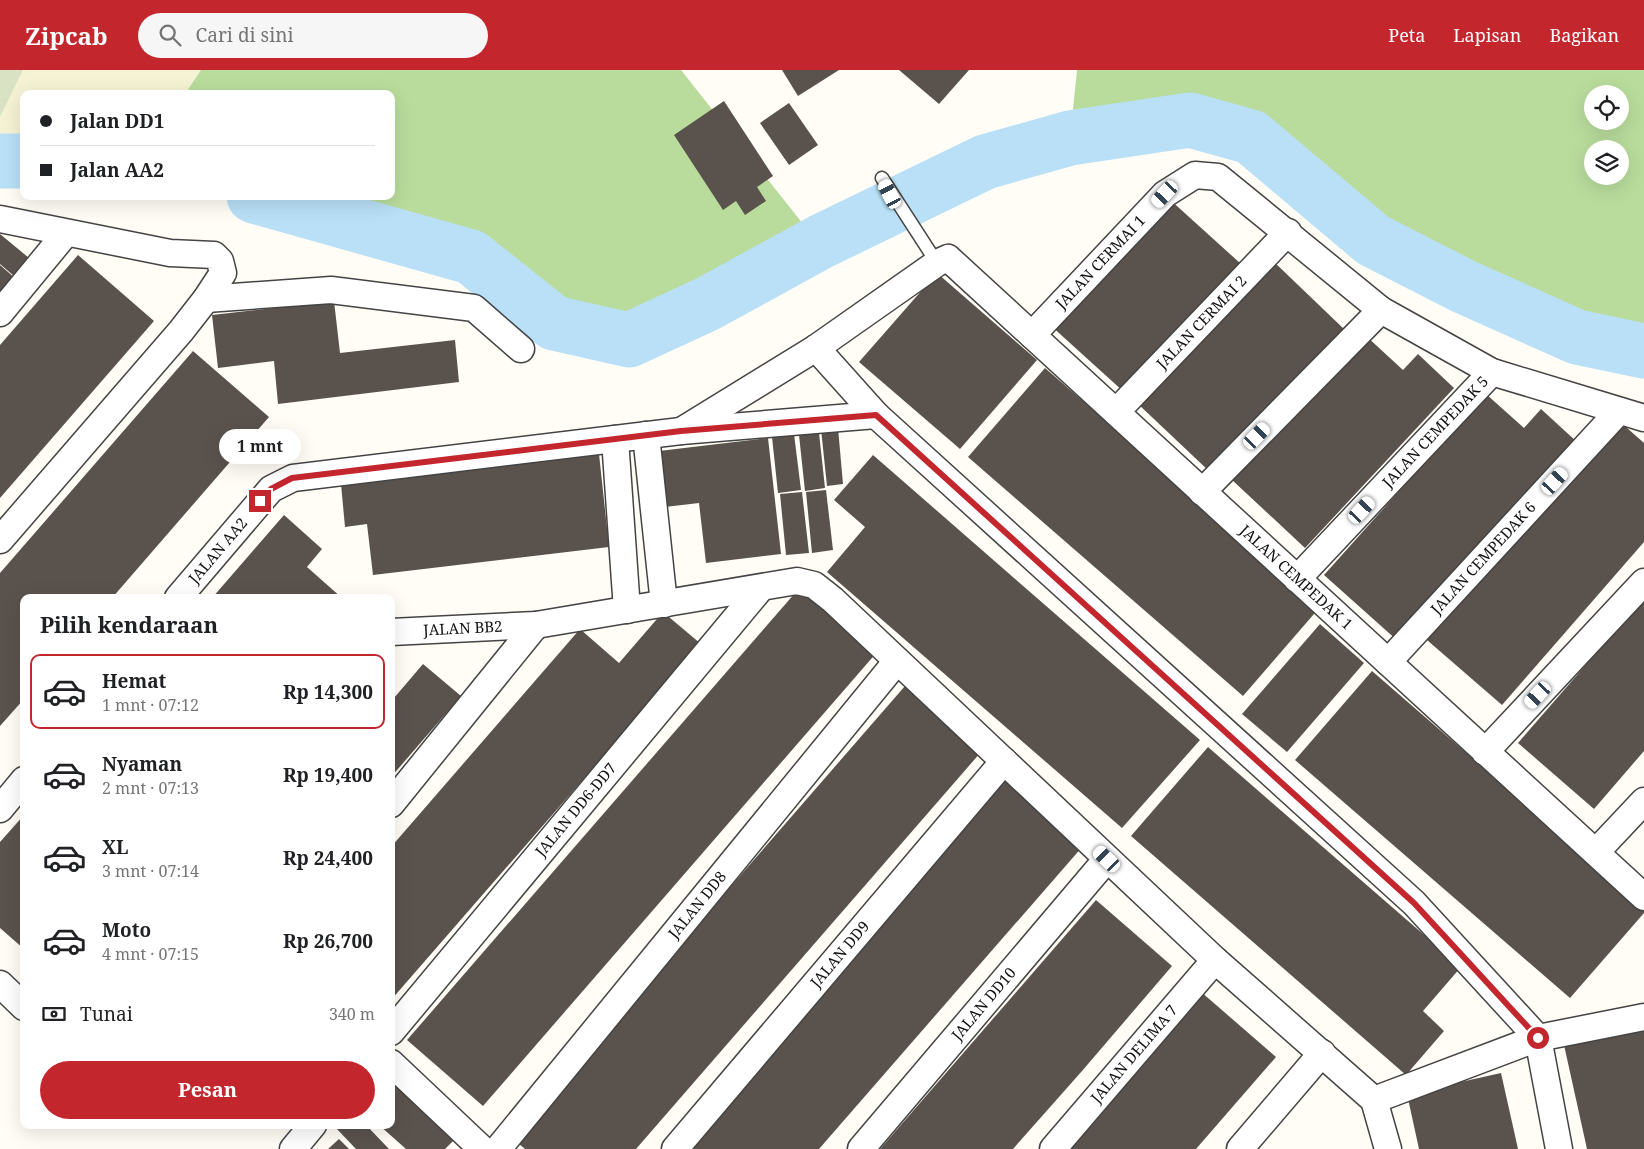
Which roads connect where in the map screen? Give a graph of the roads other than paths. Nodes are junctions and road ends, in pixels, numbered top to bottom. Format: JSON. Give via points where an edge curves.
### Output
{"nodes":[{"id":1,"x":882,"y":178,"type":"dead end"},
{"id":2,"x":0,"y":219,"type":"edge"},
{"id":3,"x":1288,"y":232,"type":"junction"},
{"id":4,"x":66,"y":233,"type":"junction"},
{"id":5,"x":936,"y":256,"type":"junction"},
{"id":6,"x":206,"y":299,"type":"junction"},
{"id":7,"x":1381,"y":310,"type":"junction"},
{"id":8,"x":0,"y":313,"type":"edge"},
{"id":9,"x":1032,"y":335,"type":"junction"},
{"id":10,"x":816,"y":348,"type":"junction"},
{"id":11,"x":521,"y":349,"type":"dead end"},
{"id":12,"x":1492,"y":372,"type":"junction"},
{"id":13,"x":1619,"y":411,"type":"junction"},
{"id":14,"x":1116,"y":412,"type":"junction"},
{"id":15,"x":876,"y":415,"type":"junction"},
{"id":16,"x":1644,"y":418,"type":"edge"},
{"id":17,"x":681,"y":431,"type":"junction"},
{"id":18,"x":646,"y":435,"type":"junction"},
{"id":19,"x":615,"y":439,"type":"junction"},
{"id":20,"x":1202,"y":492,"type":"junction"},
{"id":21,"x":0,"y":540,"type":"edge"},
{"id":22,"x":1297,"y":579,"type":"junction"},
{"id":23,"x":1644,"y":582,"type":"edge"},
{"id":24,"x":760,"y":589,"type":"junction"},
{"id":25,"x":181,"y":594,"type":"edge"},
{"id":26,"x":664,"y":604,"type":"junction"},
{"id":27,"x":627,"y":610,"type":"junction"},
{"id":28,"x":536,"y":626,"type":"junction"},
{"id":29,"x":395,"y":632,"type":"edge"},
{"id":30,"x":897,"y":661,"type":"junction"},
{"id":31,"x":1388,"y":662,"type":"junction"},
{"id":32,"x":1485,"y":752,"type":"junction"},
{"id":33,"x":1004,"y":760,"type":"junction"},
{"id":34,"x":20,"y":785,"type":"edge"},
{"id":35,"x":395,"y":799,"type":"edge"},
{"id":36,"x":1644,"y":800,"type":"edge"},
{"id":37,"x":0,"y":809,"type":"edge"},
{"id":38,"x":1596,"y":852,"type":"junction"},
{"id":39,"x":1107,"y":859,"type":"junction"},
{"id":40,"x":1644,"y":897,"type":"edge"},
{"id":41,"x":1214,"y":960,"type":"junction"},
{"id":42,"x":0,"y":984,"type":"edge"},
{"id":43,"x":20,"y":1003,"type":"edge"},
{"id":44,"x":1644,"y":1017,"type":"edge"},
{"id":45,"x":395,"y":1027,"type":"edge"},
{"id":46,"x":1538,"y":1038,"type":"junction"},
{"id":47,"x":1322,"y":1053,"type":"junction"},
{"id":48,"x":395,"y":1067,"type":"edge"},
{"id":49,"x":1374,"y":1100,"type":"junction"},
{"id":50,"x":310,"y":1129,"type":"edge"},
{"id":51,"x":482,"y":1148,"type":"edge"},
{"id":52,"x":293,"y":1149,"type":"edge"},
{"id":53,"x":675,"y":1149,"type":"edge"},
{"id":54,"x":861,"y":1149,"type":"edge"},
{"id":55,"x":1053,"y":1149,"type":"edge"},
{"id":56,"x":1240,"y":1149,"type":"edge"},
{"id":57,"x":1388,"y":1149,"type":"edge"},
{"id":58,"x":1559,"y":1149,"type":"edge"}],
"edges":[{"from":1,"to":5,"type":"lane","via":[[890,194]]},
{"from":2,"to":4,"type":"street"},
{"from":3,"to":7,"type":"street"},
{"from":3,"to":9,"type":"street","name":"JALAN CERMAI 1","via":[[1218,177],[1195,175],[1165,194]]},
{"from":3,"to":14,"type":"street","name":"JALAN CERMAI 2"},
{"from":4,"to":6,"type":"street","via":[[170,253],[214,255],[224,273]]},
{"from":4,"to":8,"type":"street"},
{"from":5,"to":9,"type":"street","name":"JALAN CEMPEDAK 1"},
{"from":5,"to":10,"type":"street"},
{"from":6,"to":11,"type":"street","via":[[331,290],[474,308]]},
{"from":6,"to":21,"type":"street"},
{"from":7,"to":12,"type":"street"},
{"from":7,"to":20,"type":"street"},
{"from":9,"to":14,"type":"street","name":"JALAN CEMPEDAK 1"},
{"from":10,"to":15,"type":"street"},
{"from":10,"to":17,"type":"street"},
{"from":12,"to":13,"type":"street"},
{"from":12,"to":22,"type":"street","name":"JALAN CEMPEDAK 5"},
{"from":13,"to":16,"type":"street"},
{"from":13,"to":31,"type":"street","name":"JALAN CEMPEDAK 6"},
{"from":14,"to":20,"type":"street","name":"JALAN CEMPEDAK 1"},
{"from":15,"to":17,"type":"street","name":"JALAN AA2"},
{"from":15,"to":46,"type":"street","via":[[1414,903]]},
{"from":17,"to":18,"type":"street","name":"JALAN AA2"},
{"from":18,"to":19,"type":"street","name":"JALAN AA2"},
{"from":18,"to":26,"type":"street"},
{"from":19,"to":25,"type":"street","name":"JALAN AA2","via":[[292,478],[271,489]]},
{"from":19,"to":27,"type":"street"},
{"from":20,"to":22,"type":"street","name":"JALAN CEMPEDAK 1"},
{"from":22,"to":31,"type":"street","name":"JALAN CEMPEDAK 1"},
{"from":23,"to":32,"type":"street"},
{"from":24,"to":26,"type":"street","name":"JALAN BB2"},
{"from":24,"to":30,"type":"street","name":"JALAN BB2","via":[[797,581],[814,585]]},
{"from":24,"to":45,"type":"street","name":"JALAN DD6-DD7"},
{"from":26,"to":27,"type":"street","name":"JALAN BB2"},
{"from":27,"to":28,"type":"street","name":"JALAN BB2"},
{"from":28,"to":29,"type":"street","name":"JALAN BB2"},
{"from":28,"to":35,"type":"street"},
{"from":30,"to":33,"type":"street","name":"JALAN BB2"},
{"from":30,"to":51,"type":"street","name":"JALAN DD8"},
{"from":31,"to":32,"type":"street","name":"JALAN CEMPEDAK 1"},
{"from":32,"to":38,"type":"street","name":"JALAN CEMPEDAK 1"},
{"from":33,"to":39,"type":"street","name":"JALAN BB2"},
{"from":33,"to":53,"type":"street","name":"JALAN DD9"},
{"from":34,"to":37,"type":"street"},
{"from":36,"to":38,"type":"street"},
{"from":38,"to":40,"type":"street","name":"JALAN CEMPEDAK 1"},
{"from":39,"to":41,"type":"street","name":"JALAN BB2"},
{"from":39,"to":54,"type":"street","name":"JALAN DD10"},
{"from":41,"to":47,"type":"street","name":"JALAN BB2"},
{"from":41,"to":55,"type":"street","name":"JALAN DELIMA 7"},
{"from":42,"to":43,"type":"street"},
{"from":44,"to":46,"type":"street"},
{"from":46,"to":49,"type":"street"},
{"from":46,"to":58,"type":"street"},
{"from":47,"to":49,"type":"street","name":"JALAN BB2"},
{"from":47,"to":56,"type":"street"},
{"from":48,"to":51,"type":"street"},
{"from":49,"to":57,"type":"street"},
{"from":50,"to":52,"type":"street"}]}
